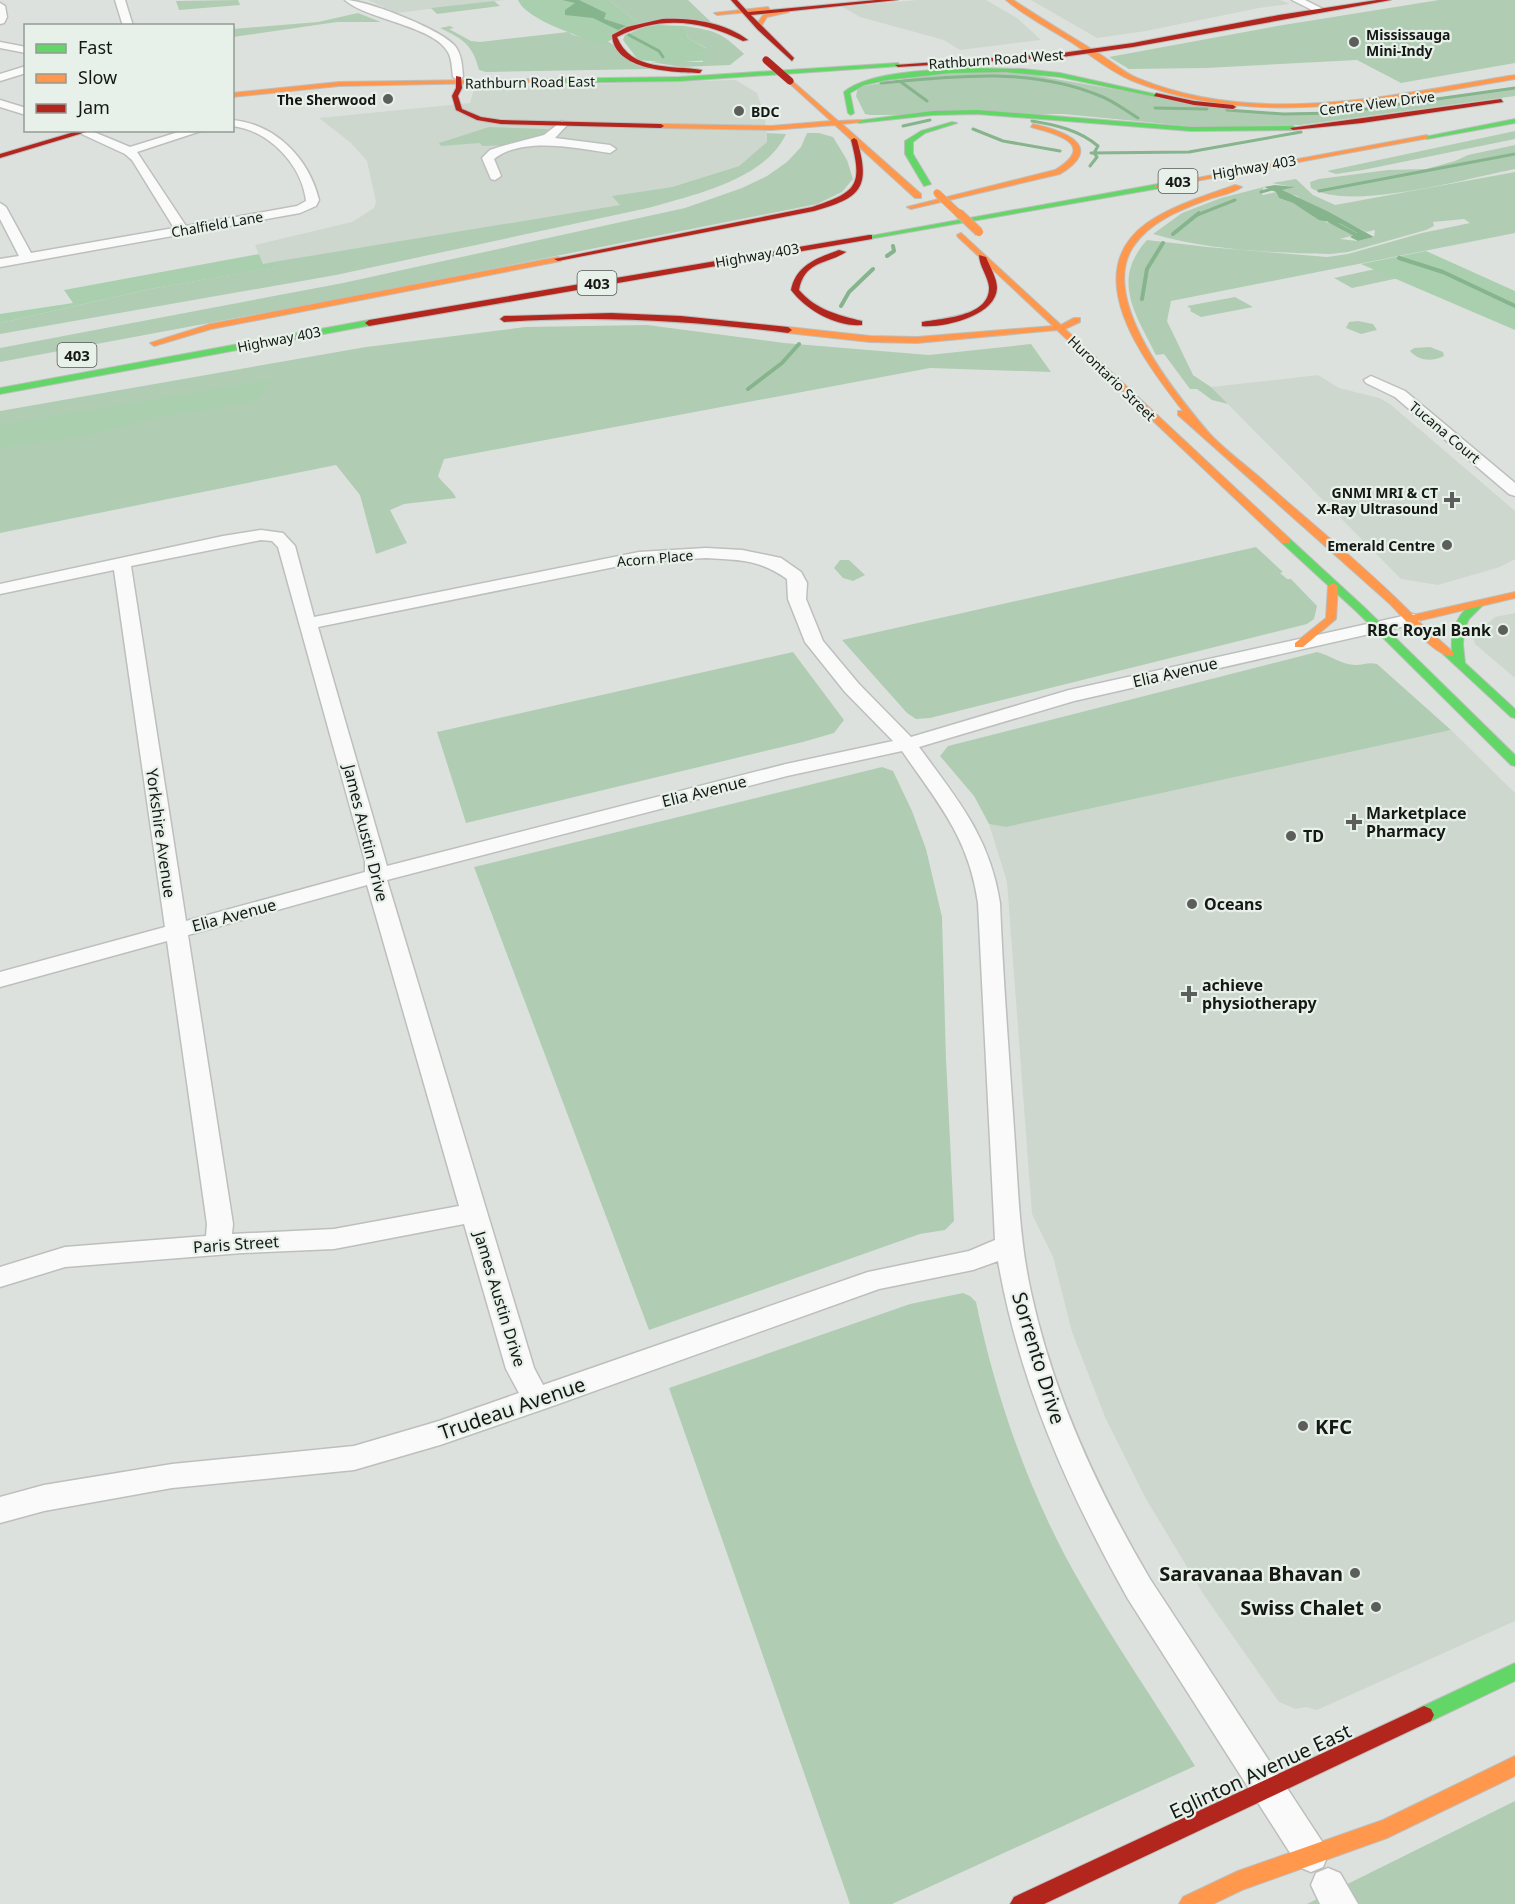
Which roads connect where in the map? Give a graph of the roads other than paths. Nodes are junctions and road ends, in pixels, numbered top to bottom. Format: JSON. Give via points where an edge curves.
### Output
{"nodes":[{"id":1,"x":120,"y":0,"type":"edge"},
{"id":2,"x":350,"y":0,"type":"edge"},
{"id":3,"x":861,"y":0,"type":"edge"},
{"id":4,"x":895,"y":0,"type":"edge"},
{"id":5,"x":1009,"y":0,"type":"edge"},
{"id":6,"x":1297,"y":0,"type":"edge"},
{"id":7,"x":1388,"y":0,"type":"edge"},
{"id":8,"x":0,"y":6,"type":"edge"},
{"id":9,"x":740,"y":9,"type":"edge"},
{"id":10,"x":1320,"y":10,"type":"junction"},
{"id":11,"x":788,"y":11,"type":"junction"},
{"id":12,"x":0,"y":21,"type":"edge"},
{"id":13,"x":127,"y":24,"type":"edge"},
{"id":14,"x":758,"y":27,"type":"junction"},
{"id":15,"x":0,"y":45,"type":"edge"},
{"id":16,"x":1081,"y":49,"type":"junction"},
{"id":17,"x":24,"y":50,"type":"edge"},
{"id":18,"x":756,"y":50,"type":"junction"},
{"id":19,"x":828,"y":67,"type":"junction"},
{"id":20,"x":24,"y":70,"type":"edge"},
{"id":21,"x":700,"y":71,"type":"junction"},
{"id":22,"x":1515,"y":77,"type":"edge"},
{"id":23,"x":0,"y":78,"type":"edge"},
{"id":24,"x":458,"y":80,"type":"junction"},
{"id":25,"x":815,"y":81,"type":"dead end"},
{"id":26,"x":1515,"y":84,"type":"edge"},
{"id":27,"x":234,"y":89,"type":"edge"},
{"id":28,"x":234,"y":95,"type":"edge"},
{"id":29,"x":835,"y":98,"type":"dead end"},
{"id":30,"x":1515,"y":99,"type":"edge"},
{"id":31,"x":0,"y":103,"type":"edge"},
{"id":32,"x":1515,"y":106,"type":"edge"},
{"id":33,"x":1233,"y":107,"type":"junction"},
{"id":34,"x":24,"y":112,"type":"edge"},
{"id":35,"x":24,"y":112,"type":"edge"},
{"id":36,"x":7,"y":116,"type":"dead end"},
{"id":37,"x":855,"y":117,"type":"junction"},
{"id":38,"x":1515,"y":121,"type":"edge"},
{"id":39,"x":234,"y":123,"type":"edge"},
{"id":40,"x":562,"y":124,"type":"junction"},
{"id":41,"x":836,"y":124,"type":"junction"},
{"id":42,"x":1515,"y":126,"type":"edge"},
{"id":43,"x":808,"y":129,"type":"junction"},
{"id":44,"x":59,"y":132,"type":"edge"},
{"id":45,"x":81,"y":132,"type":"edge"},
{"id":46,"x":86,"y":132,"type":"edge"},
{"id":47,"x":192,"y":132,"type":"edge"},
{"id":48,"x":876,"y":137,"type":"dead end"},
{"id":49,"x":1340,"y":137,"type":"dead end"},
{"id":50,"x":546,"y":140,"type":"junction"},
{"id":51,"x":854,"y":140,"type":"junction"},
{"id":52,"x":610,"y":148,"type":"dead end"},
{"id":53,"x":0,"y":149,"type":"edge"},
{"id":54,"x":129,"y":151,"type":"junction"},
{"id":55,"x":893,"y":153,"type":"dead end"},
{"id":56,"x":0,"y":156,"type":"edge"},
{"id":57,"x":495,"y":176,"type":"dead end"},
{"id":58,"x":1066,"y":185,"type":"dead end"},
{"id":59,"x":932,"y":188,"type":"junction"},
{"id":60,"x":0,"y":207,"type":"edge"},
{"id":61,"x":959,"y":228,"type":"junction"},
{"id":62,"x":182,"y":230,"type":"junction"},
{"id":63,"x":983,"y":236,"type":"dead end"},
{"id":64,"x":982,"y":257,"type":"junction"},
{"id":65,"x":27,"y":258,"type":"junction"},
{"id":66,"x":0,"y":263,"type":"edge"},
{"id":67,"x":590,"y":267,"type":"dead end"},
{"id":68,"x":488,"y":320,"type":"dead end"},
{"id":69,"x":1077,"y":320,"type":"dead end"},
{"id":70,"x":1058,"y":327,"type":"junction"},
{"id":71,"x":372,"y":337,"type":"dead end"},
{"id":72,"x":86,"y":376,"type":"junction"},
{"id":73,"x":1371,"y":380,"type":"dead end"},
{"id":74,"x":1156,"y":390,"type":"dead end"},
{"id":75,"x":0,"y":391,"type":"edge"},
{"id":76,"x":1208,"y":437,"type":"junction"},
{"id":77,"x":1515,"y":491,"type":"edge"},
{"id":78,"x":122,"y":564,"type":"junction"},
{"id":79,"x":1333,"y":586,"type":"junction"},
{"id":80,"x":0,"y":589,"type":"edge"},
{"id":81,"x":1515,"y":595,"type":"edge"},
{"id":82,"x":1479,"y":604,"type":"junction"},
{"id":83,"x":1412,"y":619,"type":"junction"},
{"id":84,"x":308,"y":624,"type":"junction"},
{"id":85,"x":1377,"y":627,"type":"junction"},
{"id":86,"x":1299,"y":645,"type":"junction"},
{"id":87,"x":1460,"y":663,"type":"junction"},
{"id":88,"x":1515,"y":715,"type":"edge"},
{"id":89,"x":907,"y":744,"type":"junction"},
{"id":90,"x":1515,"y":762,"type":"edge"},
{"id":91,"x":376,"y":877,"type":"junction"},
{"id":92,"x":176,"y":931,"type":"junction"},
{"id":93,"x":0,"y":980,"type":"edge"},
{"id":94,"x":473,"y":1214,"type":"junction"},
{"id":95,"x":218,"y":1245,"type":"junction"},
{"id":96,"x":1008,"y":1246,"type":"junction"},
{"id":97,"x":0,"y":1277,"type":"edge"},
{"id":98,"x":537,"y":1400,"type":"junction"},
{"id":99,"x":0,"y":1510,"type":"edge"},
{"id":100,"x":1515,"y":1672,"type":"edge"},
{"id":101,"x":1515,"y":1766,"type":"edge"},
{"id":102,"x":1268,"y":1788,"type":"junction"},
{"id":103,"x":1311,"y":1855,"type":"junction"},
{"id":104,"x":1021,"y":1904,"type":"edge"},
{"id":105,"x":1190,"y":1904,"type":"edge"}],
"edges":[{"from":1,"to":13,"type":"street"},
{"from":2,"to":24,"type":"street","via":[[447,44],[453,50]]},
{"from":3,"to":9,"type":"main road"},
{"from":4,"to":11,"type":"main road"},
{"from":5,"to":16,"type":"main road"},
{"from":6,"to":10,"type":"street"},
{"from":7,"to":10,"type":"main road","name":"Rathburn Road West"},
{"from":8,"to":12,"type":"street"},
{"from":9,"to":11,"type":"main road"},
{"from":9,"to":14,"type":"main road"},
{"from":9,"to":18,"type":"main road","name":"Hurontario Street","via":[[712,6]]},
{"from":10,"to":16,"type":"main road","name":"Rathburn Road West"},
{"from":11,"to":14,"type":"main road","via":[[765,16]]},
{"from":14,"to":25,"type":"main road"},
{"from":15,"to":17,"type":"street"},
{"from":16,"to":19,"type":"main road","name":"Rathburn Road West"},
{"from":16,"to":22,"type":"main road","name":"Centre View Drive","via":[[1135,80],[1156,87],[1202,98],[1261,105],[1353,103]]},
{"from":16,"to":33,"type":"main road","name":"Centre View Drive","via":[[1106,71],[1135,85]]},
{"from":18,"to":21,"type":"main road","via":[[730,30],[681,21],[640,24],[614,36],[619,50],[637,62]]},
{"from":18,"to":41,"type":"main road","name":"Hurontario Street","bridge":true},
{"from":19,"to":21,"type":"main road","name":"Rathburn Road East"},
{"from":19,"to":24,"type":"main road","name":"Rathburn Road East","via":[[645,81]]},
{"from":20,"to":23,"type":"street"},
{"from":21,"to":24,"type":"main road","name":"Rathburn Road East"},
{"from":24,"to":27,"type":"main road","name":"Rathburn Road East","via":[[336,79]]},
{"from":24,"to":28,"type":"main road","name":"Rathburn Road East","via":[[339,84]]},
{"from":24,"to":40,"type":"main road","via":[[456,105],[471,116],[501,123]]},
{"from":26,"to":33,"type":"main road","name":"Centre View Drive","via":[[1332,110]]},
{"from":29,"to":37,"type":"main road"},
{"from":30,"to":37,"type":"main road","via":[[1356,122],[1265,130],[1170,128],[975,112]]},
{"from":31,"to":34,"type":"street"},
{"from":32,"to":49,"type":"main road"},
{"from":33,"to":37,"type":"main road","via":[[1194,103],[1060,75],[969,70],[859,83],[847,92]]},
{"from":35,"to":36,"type":"street"},
{"from":37,"to":41,"type":"main road"},
{"from":37,"to":48,"type":"main road"},
{"from":38,"to":61,"type":"main road","name":"Highway 403","number":"403"},
{"from":39,"to":62,"type":"street","name":"Chalfield Lane","via":[[262,132],[290,154],[305,176],[312,203],[289,211]]},
{"from":40,"to":43,"type":"main road"},
{"from":40,"to":50,"type":"street"},
{"from":41,"to":43,"type":"main road"},
{"from":41,"to":51,"type":"main road","name":"Hurontario Street"},
{"from":42,"to":76,"type":"main road","via":[[1228,190],[1165,215],[1133,241],[1117,276],[1126,317],[1148,356]]},
{"from":43,"to":51,"type":"main road"},
{"from":44,"to":53,"type":"main road"},
{"from":45,"to":56,"type":"main road"},
{"from":46,"to":54,"type":"street"},
{"from":47,"to":54,"type":"street"},
{"from":50,"to":52,"type":"street"},
{"from":50,"to":57,"type":"street","via":[[494,153],[488,158]]},
{"from":51,"to":61,"type":"main road","name":"Hurontario Street"},
{"from":51,"to":67,"type":"main road","name":"Highway 403","number":"403","via":[[862,173],[859,183],[845,196],[814,209],[210,327],[148,344]]},
{"from":54,"to":62,"type":"street"},
{"from":55,"to":59,"type":"main road"},
{"from":58,"to":59,"type":"main road","via":[[900,212],[1045,177],[1069,167],[1080,153],[1077,145],[1064,136],[1037,127],[998,122],[946,125],[922,132],[909,141],[909,154]]},
{"from":59,"to":63,"type":"main road","bridge":true},
{"from":60,"to":65,"type":"street"},
{"from":61,"to":64,"type":"main road","name":"Hurontario Street"},
{"from":61,"to":64,"type":"main road","via":[[821,260],[801,272],[795,290],[814,309],[856,322],[896,326],[947,321],[976,311],[991,297],[992,283]]},
{"from":61,"to":72,"type":"main road","name":"Highway 403","number":"403","via":[[343,327]]},
{"from":62,"to":65,"type":"street","name":"Chalfield Lane"},
{"from":64,"to":70,"type":"main road","name":"Hurontario Street"},
{"from":65,"to":66,"type":"street","name":"Chalfield Lane"},
{"from":68,"to":70,"type":"main road","via":[[556,314],[648,315],[903,340],[957,339]]},
{"from":69,"to":70,"type":"main road"},
{"from":70,"to":79,"type":"main road","name":"Hurontario Street"},
{"from":71,"to":72,"type":"main road","via":[[123,375]]},
{"from":72,"to":75,"type":"main road","name":"Highway 403","number":"403"},
{"from":73,"to":77,"type":"street","name":"Tucana Court","via":[[1400,394]]},
{"from":74,"to":76,"type":"main road","name":"Hurontario Street"},
{"from":76,"to":83,"type":"main road","name":"Hurontario Street"},
{"from":78,"to":80,"type":"street","name":"James Austin Drive"},
{"from":78,"to":84,"type":"street","name":"James Austin Drive","via":[[223,541],[261,535],[277,537],[286,546]]},
{"from":78,"to":92,"type":"street","name":"Yorkshire Avenue"},
{"from":79,"to":85,"type":"main road","name":"Hurontario Street"},
{"from":79,"to":86,"type":"main road","via":[[1331,619]]},
{"from":81,"to":82,"type":"main road"},
{"from":82,"to":83,"type":"main road"},
{"from":82,"to":87,"type":"main road","via":[[1457,626]]},
{"from":83,"to":85,"type":"street","name":"Elia Avenue"},
{"from":83,"to":87,"type":"main road","name":"Hurontario Street"},
{"from":84,"to":89,"type":"street","name":"Acorn Place","via":[[639,557],[706,554],[759,558],[793,573],[798,583],[796,599],[813,642]]},
{"from":84,"to":91,"type":"street","name":"James Austin Drive","via":[[376,861]]},
{"from":85,"to":86,"type":"street","name":"Elia Avenue"},
{"from":85,"to":90,"type":"main road","name":"Hurontario Street"},
{"from":86,"to":89,"type":"street","name":"Elia Avenue","via":[[1069,696]]},
{"from":87,"to":88,"type":"main road","name":"Hurontario Street"},
{"from":89,"to":91,"type":"street","name":"Elia Avenue","via":[[763,776]]},
{"from":89,"to":96,"type":"street","name":"Sorrento Drive","via":[[964,824],[985,875]]},
{"from":91,"to":92,"type":"street","name":"Elia Avenue"},
{"from":91,"to":94,"type":"street","name":"James Austin Drive"},
{"from":92,"to":93,"type":"street","name":"Elia Avenue"},
{"from":92,"to":95,"type":"street","name":"Yorkshire Avenue","via":[[220,1224]]},
{"from":94,"to":95,"type":"street","name":"Paris Street","via":[[334,1239]]},
{"from":94,"to":98,"type":"street","name":"James Austin Drive","via":[[520,1369]]},
{"from":95,"to":97,"type":"street","name":"Paris Street","via":[[65,1257]]},
{"from":96,"to":98,"type":"street","name":"Trudeau Avenue","via":[[974,1260],[877,1280]]},
{"from":96,"to":102,"type":"street","name":"Sorrento Drive","via":[[1035,1360],[1090,1500],[1138,1589]]},
{"from":98,"to":99,"type":"street","name":"Trudeau Avenue","via":[[354,1458],[172,1476],[44,1498]]},
{"from":100,"to":102,"type":"main road","name":"Eglinton Avenue East"},
{"from":101,"to":103,"type":"main road","via":[[1387,1828]]},
{"from":102,"to":103,"type":"street","name":"Sorrento Drive"},
{"from":102,"to":104,"type":"main road","name":"Eglinton Avenue East"},
{"from":103,"to":105,"type":"main road","via":[[1238,1881]]}]}
